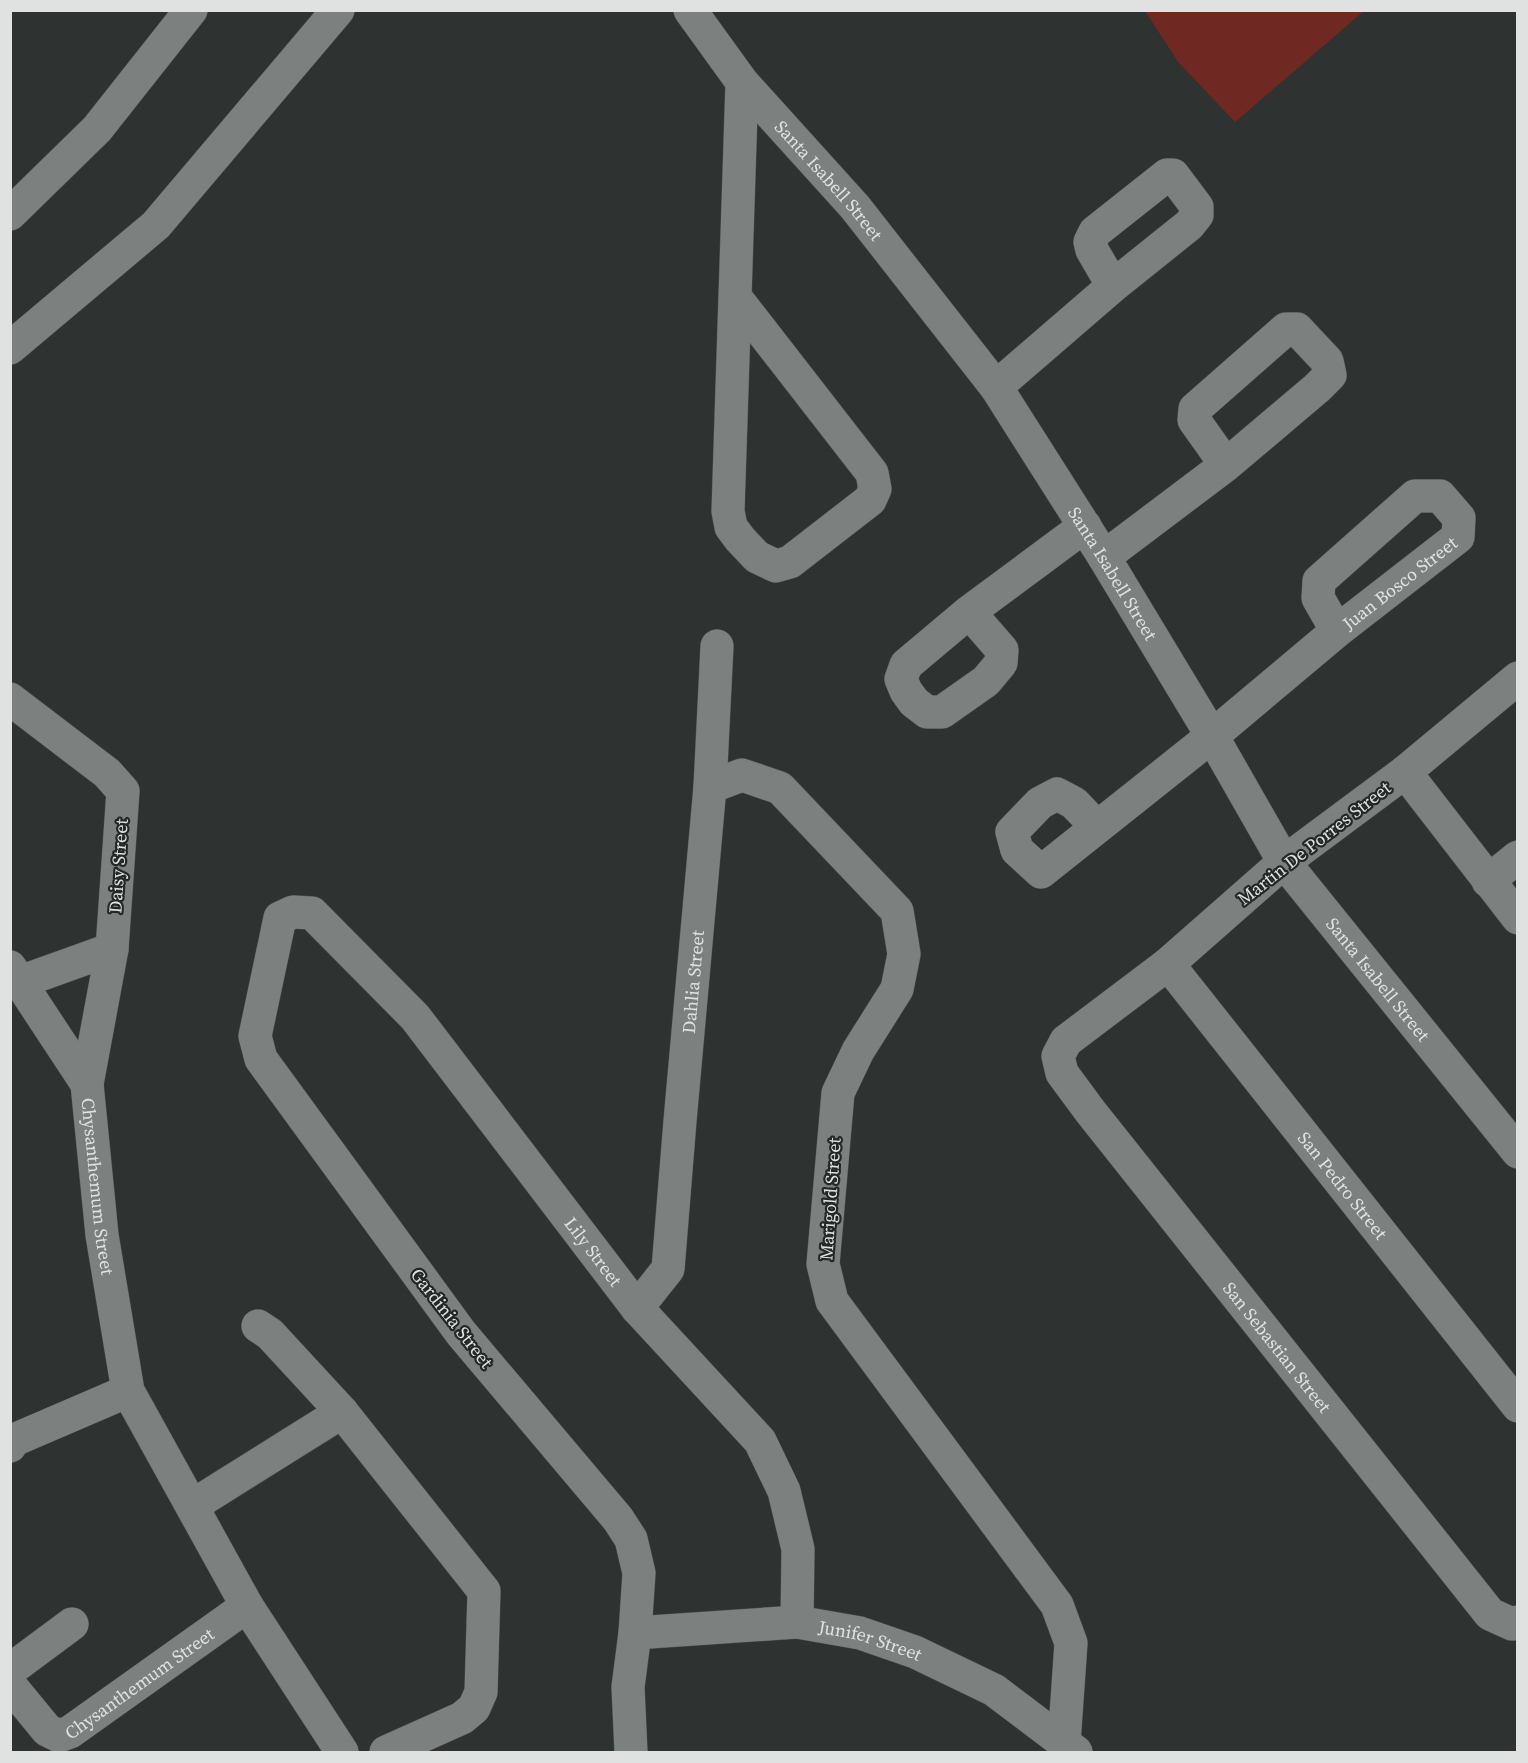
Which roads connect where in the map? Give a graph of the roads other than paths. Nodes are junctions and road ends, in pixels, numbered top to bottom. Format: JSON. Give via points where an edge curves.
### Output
{"nodes":[{"id":1,"x":191,"y":10,"type":"edge"},
{"id":2,"x":338,"y":10,"type":"edge"},
{"id":3,"x":690,"y":10,"type":"edge"},
{"id":4,"x":742,"y":82,"type":"junction"},
{"id":5,"x":10,"y":213,"type":"edge"},
{"id":6,"x":1113,"y":286,"type":"dead end"},
{"id":7,"x":736,"y":298,"type":"junction"},
{"id":8,"x":10,"y":348,"type":"edge"},
{"id":9,"x":996,"y":387,"type":"junction"},
{"id":10,"x":1226,"y":465,"type":"dead end"},
{"id":11,"x":1085,"y":526,"type":"junction"},
{"id":12,"x":1104,"y":557,"type":"junction"},
{"id":13,"x":969,"y":612,"type":"dead end"},
{"id":14,"x":1337,"y":631,"type":"dead end"},
{"id":15,"x":717,"y":646,"type":"dead end"},
{"id":16,"x":1518,"y":678,"type":"edge"},
{"id":17,"x":10,"y":699,"type":"edge"},
{"id":18,"x":1212,"y":736,"type":"junction"},
{"id":19,"x":1405,"y":772,"type":"junction"},
{"id":20,"x":710,"y":786,"type":"junction"},
{"id":21,"x":1097,"y":826,"type":"dead end"},
{"id":22,"x":1518,"y":857,"type":"edge"},
{"id":23,"x":1284,"y":862,"type":"junction"},
{"id":24,"x":1488,"y":881,"type":"junction"},
{"id":25,"x":312,"y":913,"type":"joint"},
{"id":26,"x":1518,"y":918,"type":"edge"},
{"id":27,"x":112,"y":949,"type":"junction"},
{"id":28,"x":1168,"y":964,"type":"junction"},
{"id":29,"x":15,"y":975,"type":"edge"},
{"id":30,"x":1058,"y":1056,"type":"joint"},
{"id":31,"x":87,"y":1084,"type":"junction"},
{"id":32,"x":1518,"y":1152,"type":"edge"},
{"id":33,"x":637,"y":1308,"type":"junction"},
{"id":34,"x":258,"y":1326,"type":"dead end"},
{"id":35,"x":128,"y":1390,"type":"junction"},
{"id":36,"x":1518,"y":1407,"type":"edge"},
{"id":37,"x":342,"y":1412,"type":"junction"},
{"id":38,"x":10,"y":1446,"type":"edge"},
{"id":39,"x":192,"y":1506,"type":"junction"},
{"id":40,"x":247,"y":1606,"type":"junction"},
{"id":41,"x":797,"y":1622,"type":"junction"},
{"id":42,"x":1515,"y":1623,"type":"edge"},
{"id":43,"x":72,"y":1624,"type":"dead end"},
{"id":44,"x":635,"y":1633,"type":"junction"},
{"id":45,"x":10,"y":1670,"type":"edge"},
{"id":46,"x":10,"y":1685,"type":"edge"},
{"id":47,"x":1070,"y":1748,"type":"edge"},
{"id":48,"x":342,"y":1752,"type":"edge"},
{"id":49,"x":386,"y":1752,"type":"edge"},
{"id":50,"x":630,"y":1752,"type":"edge"}],
"edges":[{"from":1,"to":5,"type":"street","via":[[97,129]]},
{"from":2,"to":8,"type":"street","via":[[156,225]]},
{"from":3,"to":4,"type":"street","name":"Santa Isabell Street"},
{"from":4,"to":7,"type":"street"},
{"from":4,"to":9,"type":"street","name":"Santa Isabell Street","via":[[855,207]]},
{"from":6,"to":9,"type":"street"},
{"from":7,"to":7,"type":"street","via":[[728,511],[731,527],[740,539],[757,557],[776,566],[790,562],[817,542],[870,500],[875,489],[872,473]]},
{"from":9,"to":11,"type":"street","name":"Santa Isabell Street"},
{"from":10,"to":12,"type":"street"},
{"from":11,"to":12,"type":"street","name":"Santa Isabell Street"},
{"from":11,"to":13,"type":"street"},
{"from":12,"to":18,"type":"street","name":"Santa Isabell Street"},
{"from":14,"to":18,"type":"street","name":"Juan Bosco Street"},
{"from":15,"to":20,"type":"street","name":"Dahlia Street"},
{"from":16,"to":19,"type":"street","name":"Martin De Porres Street"},
{"from":17,"to":27,"type":"street","name":"Daisy Street","via":[[107,773],[123,791]]},
{"from":18,"to":21,"type":"street","name":"Juan Bosco Street"},
{"from":18,"to":23,"type":"street","name":"Santa Isabell Street"},
{"from":19,"to":23,"type":"street","name":"Martin De Porres Street"},
{"from":19,"to":24,"type":"street"},
{"from":20,"to":33,"type":"street","name":"Dahlia Street","via":[[668,1269]]},
{"from":20,"to":47,"type":"street","name":"Marigold Street","via":[[742,775],[780,788],[897,911],[904,954],[897,989],[858,1051],[838,1093],[823,1264],[832,1300],[1057,1605],[1071,1643]]},
{"from":22,"to":24,"type":"street"},
{"from":23,"to":28,"type":"street","name":"Martin De Porres Street"},
{"from":23,"to":32,"type":"street","name":"Santa Isabell Street"},
{"from":24,"to":26,"type":"street"},
{"from":25,"to":33,"type":"street","name":"Lily Street","via":[[415,1017]]},
{"from":25,"to":44,"type":"street","name":"Gardinia Street","via":[[293,912],[280,918],[255,1036],[261,1059],[461,1333],[618,1519],[631,1539],[639,1573]]},
{"from":27,"to":29,"type":"street"},
{"from":27,"to":31,"type":"street","name":"Daisy Street"},
{"from":28,"to":30,"type":"street","name":"Martin De Porres Street","via":[[1066,1041]]},
{"from":28,"to":36,"type":"street","name":"San Pedro Street"},
{"from":29,"to":31,"type":"street","name":"Chysanthemum Street"},
{"from":30,"to":42,"type":"street","name":"San Sebastian Street","via":[[1062,1073],[1090,1111],[1490,1614]]},
{"from":31,"to":35,"type":"street","name":"Chysanthemum Street","via":[[102,1235]]},
{"from":33,"to":41,"type":"street","name":"Lily Street","via":[[760,1441],[784,1491],[798,1549]]},
{"from":34,"to":37,"type":"street"},
{"from":35,"to":38,"type":"street","via":[[14,1440]]},
{"from":35,"to":39,"type":"street","name":"Chysanthemum Street"},
{"from":37,"to":39,"type":"street"},
{"from":37,"to":49,"type":"street","via":[[484,1591],[481,1692],[474,1708],[462,1718]]},
{"from":39,"to":40,"type":"street","name":"Chysanthemum Street"},
{"from":40,"to":46,"type":"street","name":"Chysanthemum Street","via":[[59,1736],[47,1730]]},
{"from":40,"to":48,"type":"street","name":"Chysanthemum Street"},
{"from":41,"to":44,"type":"street","name":"Junifer Street"},
{"from":41,"to":47,"type":"street","name":"Junifer Street","via":[[860,1633],[915,1652],[994,1690]]},
{"from":43,"to":45,"type":"street"},
{"from":44,"to":50,"type":"street","name":"Gardinia Street","via":[[628,1687]]}]}
